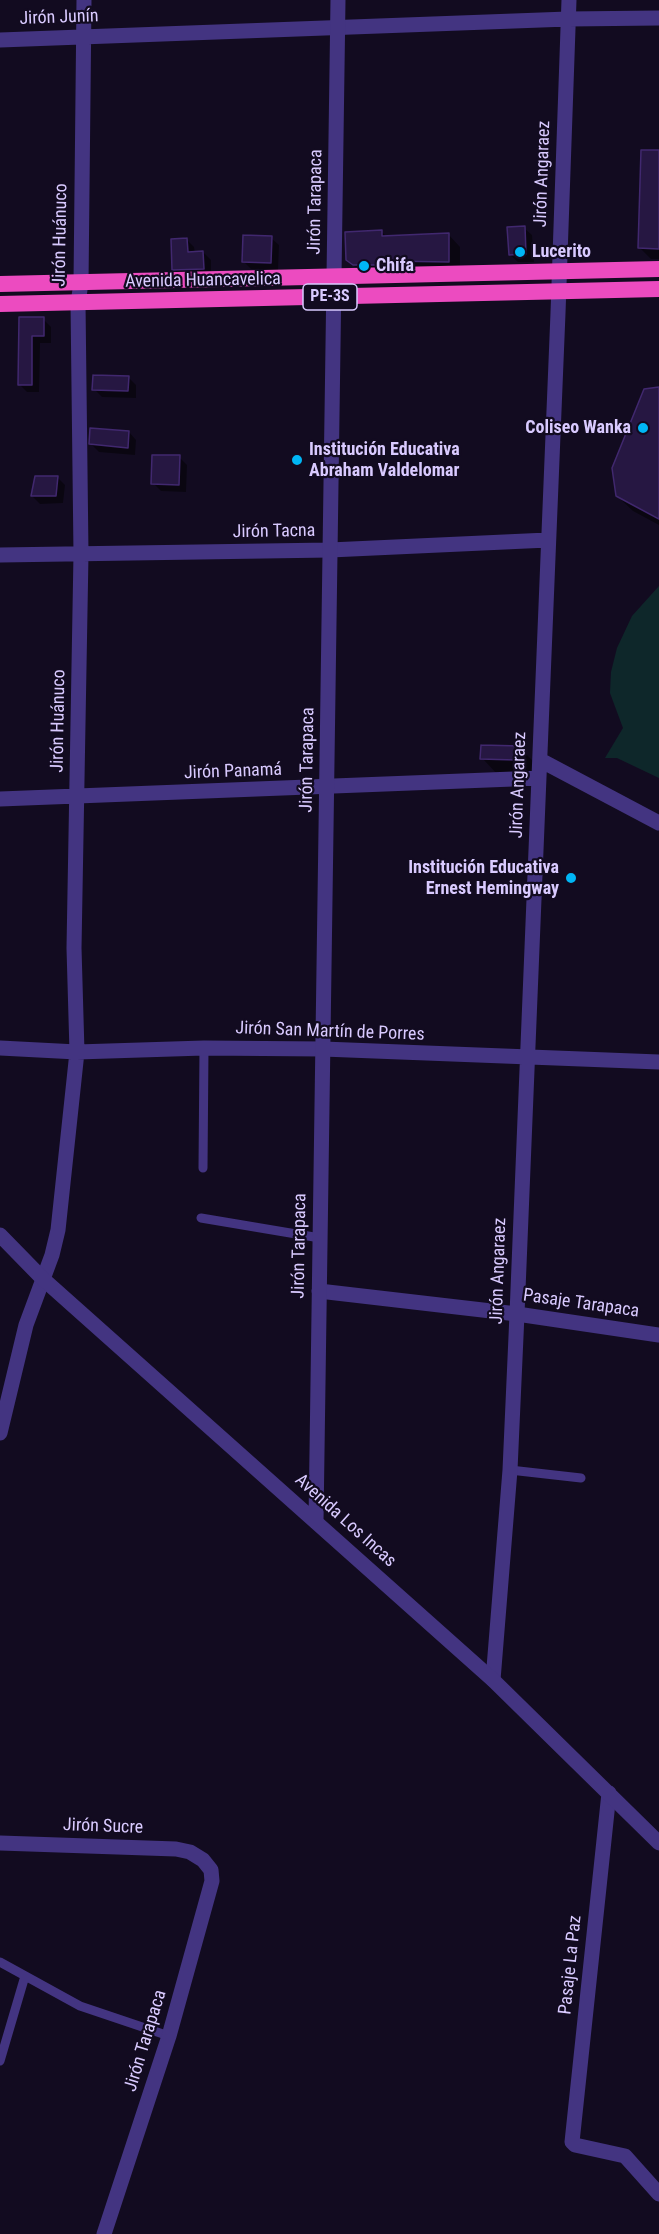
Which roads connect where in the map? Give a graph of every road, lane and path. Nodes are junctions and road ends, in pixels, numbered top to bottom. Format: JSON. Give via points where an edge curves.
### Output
{"nodes":[{"id":1,"x":84,"y":0,"type":"edge"},
{"id":2,"x":338,"y":0,"type":"edge"},
{"id":3,"x":569,"y":0,"type":"edge"},
{"id":4,"x":659,"y":18,"type":"edge"},
{"id":5,"x":568,"y":19,"type":"junction"},
{"id":6,"x":338,"y":27,"type":"junction"},
{"id":7,"x":84,"y":36,"type":"junction"},
{"id":8,"x":0,"y":40,"type":"edge"},
{"id":9,"x":659,"y":269,"type":"edge"},
{"id":10,"x":560,"y":271,"type":"junction"},
{"id":11,"x":334,"y":277,"type":"junction"},
{"id":12,"x":81,"y":283,"type":"junction"},
{"id":13,"x":0,"y":284,"type":"edge"},
{"id":14,"x":659,"y":290,"type":"edge"},
{"id":15,"x":558,"y":292,"type":"junction"},
{"id":16,"x":334,"y":297,"type":"junction"},
{"id":17,"x":78,"y":303,"type":"junction"},
{"id":18,"x":0,"y":304,"type":"edge"},
{"id":19,"x":548,"y":540,"type":"junction"},
{"id":20,"x":330,"y":550,"type":"junction"},
{"id":21,"x":81,"y":554,"type":"junction"},
{"id":22,"x":0,"y":555,"type":"edge"},
{"id":23,"x":540,"y":760,"type":"junction"},
{"id":24,"x":539,"y":778,"type":"junction"},
{"id":25,"x":327,"y":788,"type":"junction"},
{"id":26,"x":77,"y":797,"type":"junction"},
{"id":27,"x":0,"y":799,"type":"edge"},
{"id":28,"x":659,"y":823,"type":"edge"},
{"id":29,"x":0,"y":1048,"type":"edge"},
{"id":30,"x":204,"y":1048,"type":"junction"},
{"id":31,"x":323,"y":1049,"type":"junction"},
{"id":32,"x":77,"y":1053,"type":"junction"},
{"id":33,"x":527,"y":1058,"type":"junction"},
{"id":34,"x":659,"y":1062,"type":"edge"},
{"id":35,"x":202,"y":1168,"type":"dead end"},
{"id":36,"x":201,"y":1218,"type":"dead end"},
{"id":37,"x":0,"y":1234,"type":"edge"},
{"id":38,"x":320,"y":1238,"type":"junction"},
{"id":39,"x":42,"y":1278,"type":"junction"},
{"id":40,"x":319,"y":1292,"type":"junction"},
{"id":41,"x":517,"y":1314,"type":"junction"},
{"id":42,"x":659,"y":1335,"type":"edge"},
{"id":43,"x":0,"y":1433,"type":"edge"},
{"id":44,"x":510,"y":1470,"type":"junction"},
{"id":45,"x":581,"y":1478,"type":"dead end"},
{"id":46,"x":316,"y":1520,"type":"junction"},
{"id":47,"x":493,"y":1680,"type":"junction"},
{"id":48,"x":609,"y":1793,"type":"junction"},
{"id":49,"x":0,"y":1843,"type":"edge"},
{"id":50,"x":659,"y":1843,"type":"edge"},
{"id":51,"x":202,"y":1860,"type":"joint"},
{"id":52,"x":0,"y":1962,"type":"edge"},
{"id":53,"x":25,"y":1976,"type":"junction"},
{"id":54,"x":169,"y":2036,"type":"junction"},
{"id":55,"x":0,"y":2061,"type":"edge"},
{"id":56,"x":658,"y":2190,"type":"edge"},
{"id":57,"x":104,"y":2234,"type":"edge"}],
"edges":[{"from":1,"to":7,"type":"street","name":"Jirón Huánuco"},
{"from":2,"to":6,"type":"street","name":"Jirón Tarapaca"},
{"from":3,"to":5,"type":"street","name":"Jirón Angaraez"},
{"from":4,"to":5,"type":"street","name":"Jirón Junín"},
{"from":5,"to":6,"type":"street","name":"Jirón Junín"},
{"from":5,"to":10,"type":"street","name":"Jirón Angaraez"},
{"from":6,"to":7,"type":"street","name":"Jirón Junín"},
{"from":6,"to":11,"type":"street","name":"Jirón Tarapaca"},
{"from":7,"to":8,"type":"street","name":"Jirón Junín"},
{"from":7,"to":12,"type":"street","name":"Jirón Huánuco"},
{"from":9,"to":10,"type":"highway","name":"Avenida Huancavelica","number":"PE-3S"},
{"from":10,"to":11,"type":"highway","name":"Avenida Huancavelica","number":"PE-3S"},
{"from":10,"to":15,"type":"street","name":"Jirón Angaraez"},
{"from":11,"to":12,"type":"highway","name":"Avenida Huancavelica","number":"PE-3S"},
{"from":11,"to":16,"type":"street","name":"Jirón Tarapaca"},
{"from":12,"to":13,"type":"highway","name":"Avenida Huancavelica","number":"PE-3S"},
{"from":12,"to":17,"type":"street","name":"Jirón Huánuco"},
{"from":14,"to":15,"type":"highway","name":"Avenida Huancavelica","number":"PE-3S"},
{"from":15,"to":16,"type":"highway","name":"Avenida Huancavelica","number":"PE-3S"},
{"from":15,"to":19,"type":"street","name":"Jirón Angaraez"},
{"from":16,"to":17,"type":"highway","name":"Avenida Huancavelica","number":"PE-3S"},
{"from":16,"to":20,"type":"street","name":"Jirón Tarapaca"},
{"from":17,"to":18,"type":"highway","name":"Avenida Huancavelica","number":"PE-3S"},
{"from":17,"to":21,"type":"street","name":"Jirón Huánuco"},
{"from":19,"to":20,"type":"street","name":"Jirón Tacna"},
{"from":19,"to":23,"type":"street","name":"Jirón Angaraez"},
{"from":20,"to":21,"type":"street","name":"Jirón Tacna"},
{"from":20,"to":25,"type":"street","name":"Jirón Tarapaca"},
{"from":21,"to":22,"type":"street","name":"Jirón Tacna"},
{"from":21,"to":26,"type":"street","name":"Jirón Huánuco"},
{"from":23,"to":24,"type":"street","name":"Jirón Angaraez"},
{"from":23,"to":28,"type":"street"},
{"from":24,"to":25,"type":"street","name":"Jirón Panamá"},
{"from":24,"to":33,"type":"street","name":"Jirón Angaraez"},
{"from":25,"to":26,"type":"street","name":"Jirón Panamá"},
{"from":25,"to":31,"type":"street","name":"Jirón Tarapaca"},
{"from":26,"to":27,"type":"street","name":"Jirón Panamá"},
{"from":26,"to":32,"type":"street","name":"Jirón Huánuco"},
{"from":29,"to":32,"type":"street","name":"Jirón San Martín de Porres"},
{"from":30,"to":31,"type":"street","name":"Jirón San Martín de Porres"},
{"from":30,"to":32,"type":"street","name":"Jirón San Martín de Porres"},
{"from":30,"to":35,"type":"lane"},
{"from":31,"to":33,"type":"street","name":"Jirón San Martín de Porres"},
{"from":31,"to":38,"type":"street","name":"Jirón Tarapaca"},
{"from":32,"to":39,"type":"street","name":"Jirón Huánuco","via":[[58,1230]]},
{"from":33,"to":34,"type":"street","name":"Jirón San Martín de Porres"},
{"from":33,"to":41,"type":"street","name":"Jirón Angaraez"},
{"from":36,"to":38,"type":"lane"},
{"from":37,"to":39,"type":"street","name":"Avenida Los Incas"},
{"from":38,"to":40,"type":"street","name":"Jirón Tarapaca"},
{"from":39,"to":43,"type":"street","name":"Jirón Huánuco","via":[[26,1325]]},
{"from":39,"to":46,"type":"street","name":"Avenida Los Incas"},
{"from":40,"to":41,"type":"street","name":"Pasaje Tarapaca"},
{"from":40,"to":46,"type":"street","name":"Jirón Tarapaca"},
{"from":41,"to":42,"type":"street","name":"Pasaje Tarapaca"},
{"from":41,"to":44,"type":"street","name":"Jirón Angaraez"},
{"from":44,"to":45,"type":"lane"},
{"from":44,"to":47,"type":"street","name":"Jirón Angaraez"},
{"from":46,"to":47,"type":"street","name":"Avenida Los Incas"},
{"from":47,"to":48,"type":"street","name":"Avenida Los Incas"},
{"from":48,"to":50,"type":"street","name":"Avenida Los Incas"},
{"from":48,"to":56,"type":"street","name":"Pasaje La Paz","via":[[572,2142],[625,2156]]},
{"from":49,"to":51,"type":"street","name":"Jirón Sucre","via":[[176,1849]]},
{"from":51,"to":54,"type":"street","name":"Jirón Tarapaca","via":[[211,1870],[212,1881]]},
{"from":52,"to":53,"type":"lane"},
{"from":53,"to":54,"type":"lane","via":[[80,2006]]},
{"from":53,"to":55,"type":"lane"},
{"from":54,"to":57,"type":"street","name":"Jirón Tarapaca"}]}
